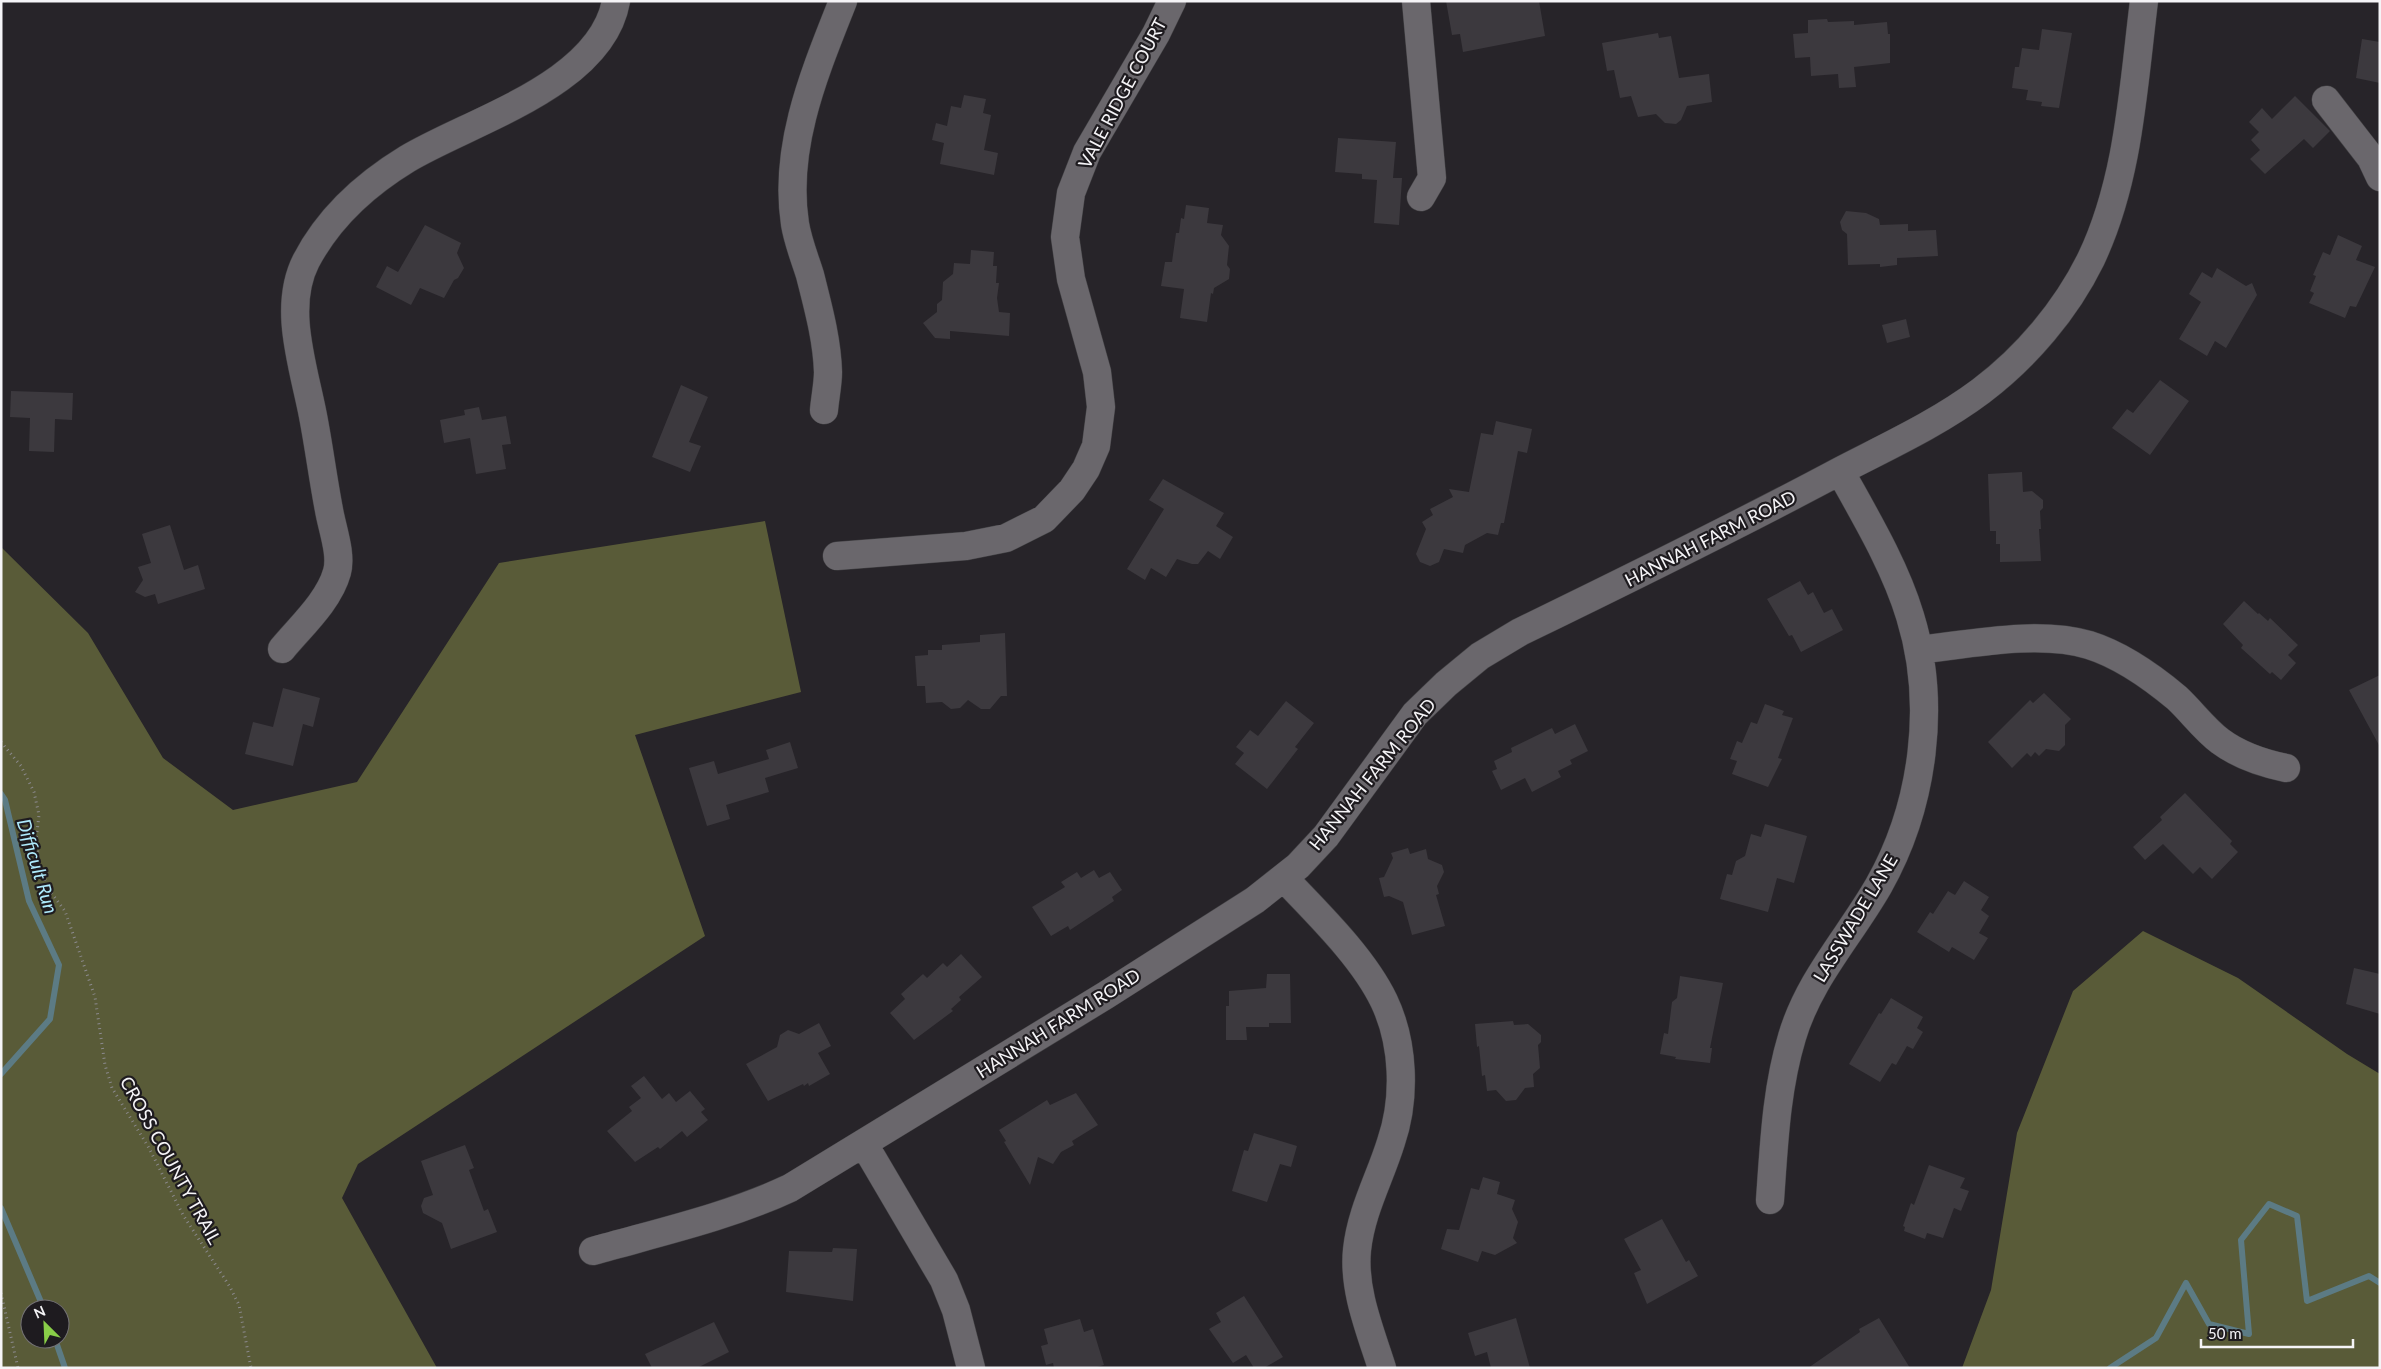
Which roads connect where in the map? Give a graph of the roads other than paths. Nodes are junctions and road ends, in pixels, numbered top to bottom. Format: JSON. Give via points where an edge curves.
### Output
{"nodes":[{"id":1,"x":616,"y":1,"type":"edge"},
{"id":2,"x":843,"y":1,"type":"edge"},
{"id":3,"x":1172,"y":1,"type":"edge"},
{"id":4,"x":1416,"y":1,"type":"edge"},
{"id":5,"x":2144,"y":1,"type":"edge"},
{"id":6,"x":2326,"y":100,"type":"dead end"},
{"id":7,"x":2380,"y":177,"type":"edge"},
{"id":8,"x":1421,"y":197,"type":"dead end"},
{"id":9,"x":824,"y":410,"type":"dead end"},
{"id":10,"x":1840,"y":471,"type":"junction"},
{"id":11,"x":837,"y":556,"type":"dead end"},
{"id":12,"x":282,"y":649,"type":"dead end"},
{"id":13,"x":1919,"y":650,"type":"junction"},
{"id":14,"x":2286,"y":768,"type":"dead end"},
{"id":15,"x":1284,"y":878,"type":"junction"},
{"id":16,"x":864,"y":1144,"type":"junction"},
{"id":17,"x":1770,"y":1200,"type":"dead end"},
{"id":18,"x":594,"y":1251,"type":"dead end"},
{"id":19,"x":971,"y":1368,"type":"edge"},
{"id":20,"x":1382,"y":1368,"type":"edge"}],
"edges":[{"from":1,"to":12,"type":"street","via":[[596,45],[578,63],[550,85],[408,158],[376,180],[347,204],[306,262],[296,303],[296,330],[338,569],[332,587]]},
{"from":2,"to":9,"type":"street","via":[[815,72],[801,119],[793,163],[795,226],[824,332],[828,374]]},
{"from":3,"to":11,"type":"street","name":"VALE RIDGE COURT","via":[[1087,152],[1071,193],[1066,246],[1071,279],[1096,372],[1101,407],[1096,446],[1086,469],[1072,490],[1044,518],[1006,538],[966,546]]},
{"from":4,"to":8,"type":"street","via":[[1432,178]]},
{"from":5,"to":10,"type":"street","name":"HANNAH FARM ROAD","via":[[2121,173],[2112,210],[2071,294],[2047,327],[1981,391],[1943,417]]},
{"from":6,"to":7,"type":"street","via":[[2371,158]]},
{"from":10,"to":13,"type":"street","name":"LASSWADE LANE","via":[[1896,582],[1910,614]]},
{"from":10,"to":15,"type":"street","name":"HANNAH FARM ROAD","via":[[1520,632],[1480,656],[1415,714],[1326,836]]},
{"from":13,"to":14,"type":"street","via":[[2032,639],[2089,645],[2144,673],[2176,698],[2219,741],[2239,754]]},
{"from":13,"to":17,"type":"street","name":"LASSWADE LANE","via":[[1924,690],[1922,732],[1917,783],[1906,826],[1878,887],[1805,1002],[1792,1036],[1780,1090]]},
{"from":15,"to":16,"type":"street","name":"HANNAH FARM ROAD","via":[[1106,995]]},
{"from":15,"to":20,"type":"street","via":[[1329,926],[1369,976],[1384,1001],[1400,1056],[1394,1132],[1366,1208],[1357,1251],[1363,1307]]},
{"from":16,"to":18,"type":"street","name":"HANNAH FARM ROAD","via":[[762,1201]]},
{"from":16,"to":19,"type":"street","via":[[944,1280],[956,1310]]}]}
